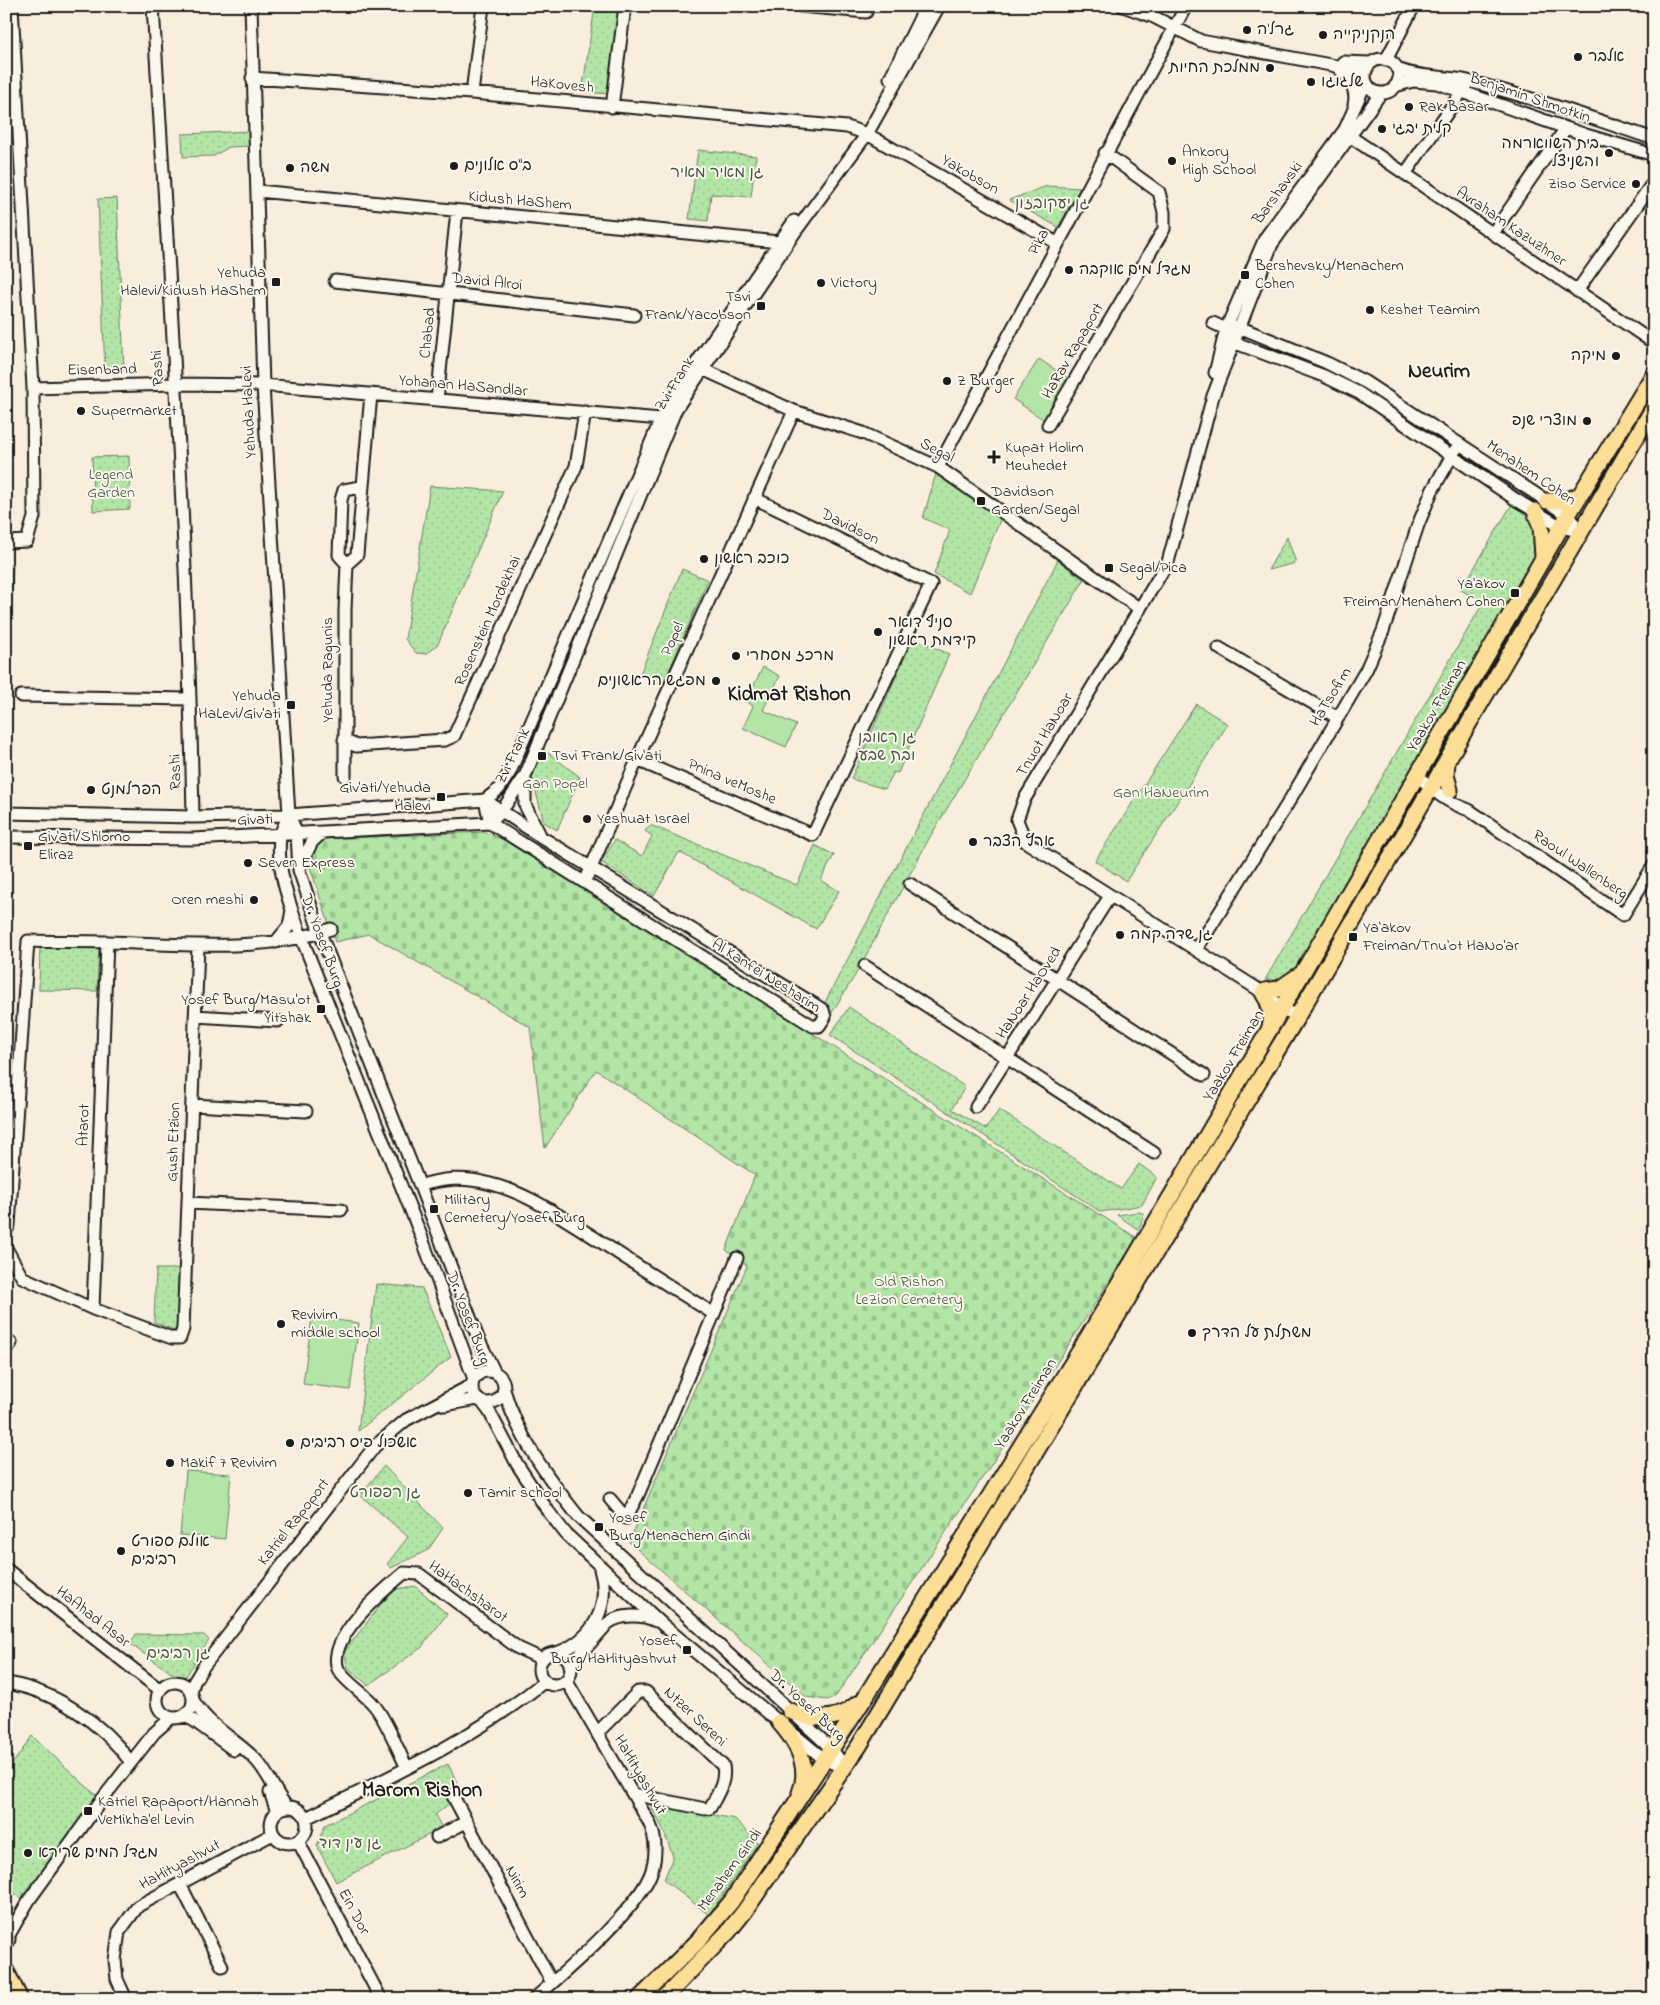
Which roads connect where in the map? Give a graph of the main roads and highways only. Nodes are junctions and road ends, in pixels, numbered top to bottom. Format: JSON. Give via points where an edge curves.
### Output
{"nodes":[{"id":1,"x":1654,"y":374,"type":"edge"},
{"id":2,"x":1654,"y":407,"type":"edge"},
{"id":3,"x":1580,"y":495,"type":"junction"},
{"id":4,"x":1547,"y":502,"type":"road end"},
{"id":5,"x":1535,"y":511,"type":"road end"},
{"id":6,"x":1543,"y":558,"type":"junction"},
{"id":7,"x":1447,"y":761,"type":"junction"},
{"id":8,"x":1419,"y":810,"type":"junction"},
{"id":9,"x":1303,"y":972,"type":"junction"},
{"id":10,"x":1270,"y":1029,"type":"junction"},
{"id":11,"x":866,"y":1696,"type":"junction"},
{"id":12,"x":790,"y":1711,"type":"road end"},
{"id":13,"x":779,"y":1722,"type":"road end"},
{"id":14,"x":829,"y":1754,"type":"joint"},
{"id":15,"x":793,"y":1810,"type":"junction"},
{"id":16,"x":6,"y":1971,"type":"edge"},
{"id":17,"x":6,"y":1990,"type":"edge"},
{"id":18,"x":14,"y":1999,"type":"edge"},
{"id":19,"x":20,"y":1999,"type":"edge"},
{"id":20,"x":639,"y":1999,"type":"edge"},
{"id":21,"x":663,"y":1999,"type":"edge"}],
"edges":[{"from":1,"to":3,"type":"main road","name":"Yaakov Freiman"},
{"from":2,"to":7,"type":"main road","name":"Yaakov Freiman"},
{"from":3,"to":4,"type":"main road","via":[[1564,502]]},
{"from":3,"to":6,"type":"main road","name":"Yaakov Freiman"},
{"from":5,"to":6,"type":"main road","via":[[1543,537]]},
{"from":6,"to":9,"type":"main road","name":"Yaakov Freiman"},
{"from":7,"to":8,"type":"main road","name":"Yaakov Freiman"},
{"from":7,"to":8,"type":"main road","via":[[1447,794],[1430,800]]},
{"from":8,"to":21,"type":"main road","name":"Yaakov Freiman","via":[[845,1768],[744,1912]]},
{"from":9,"to":10,"type":"main road","name":"Yaakov Freiman"},
{"from":9,"to":10,"type":"main road","via":[[1279,989],[1261,991],[1271,1014]]},
{"from":10,"to":11,"type":"main road","name":"Yaakov Freiman","via":[[1081,1349]]},
{"from":11,"to":12,"type":"main road","via":[[849,1711],[833,1717],[814,1719]]},
{"from":11,"to":14,"type":"main road","name":"Yaakov Freiman"},
{"from":13,"to":15,"type":"main road","via":[[795,1743],[803,1764],[802,1790]]},
{"from":14,"to":15,"type":"main road","name":"Menahem Gindi"},
{"from":15,"to":20,"type":"main road","name":"Menahem Gindi","via":[[716,1921]]},
{"from":16,"to":19,"type":"main road"},
{"from":17,"to":18,"type":"main road"}]}
